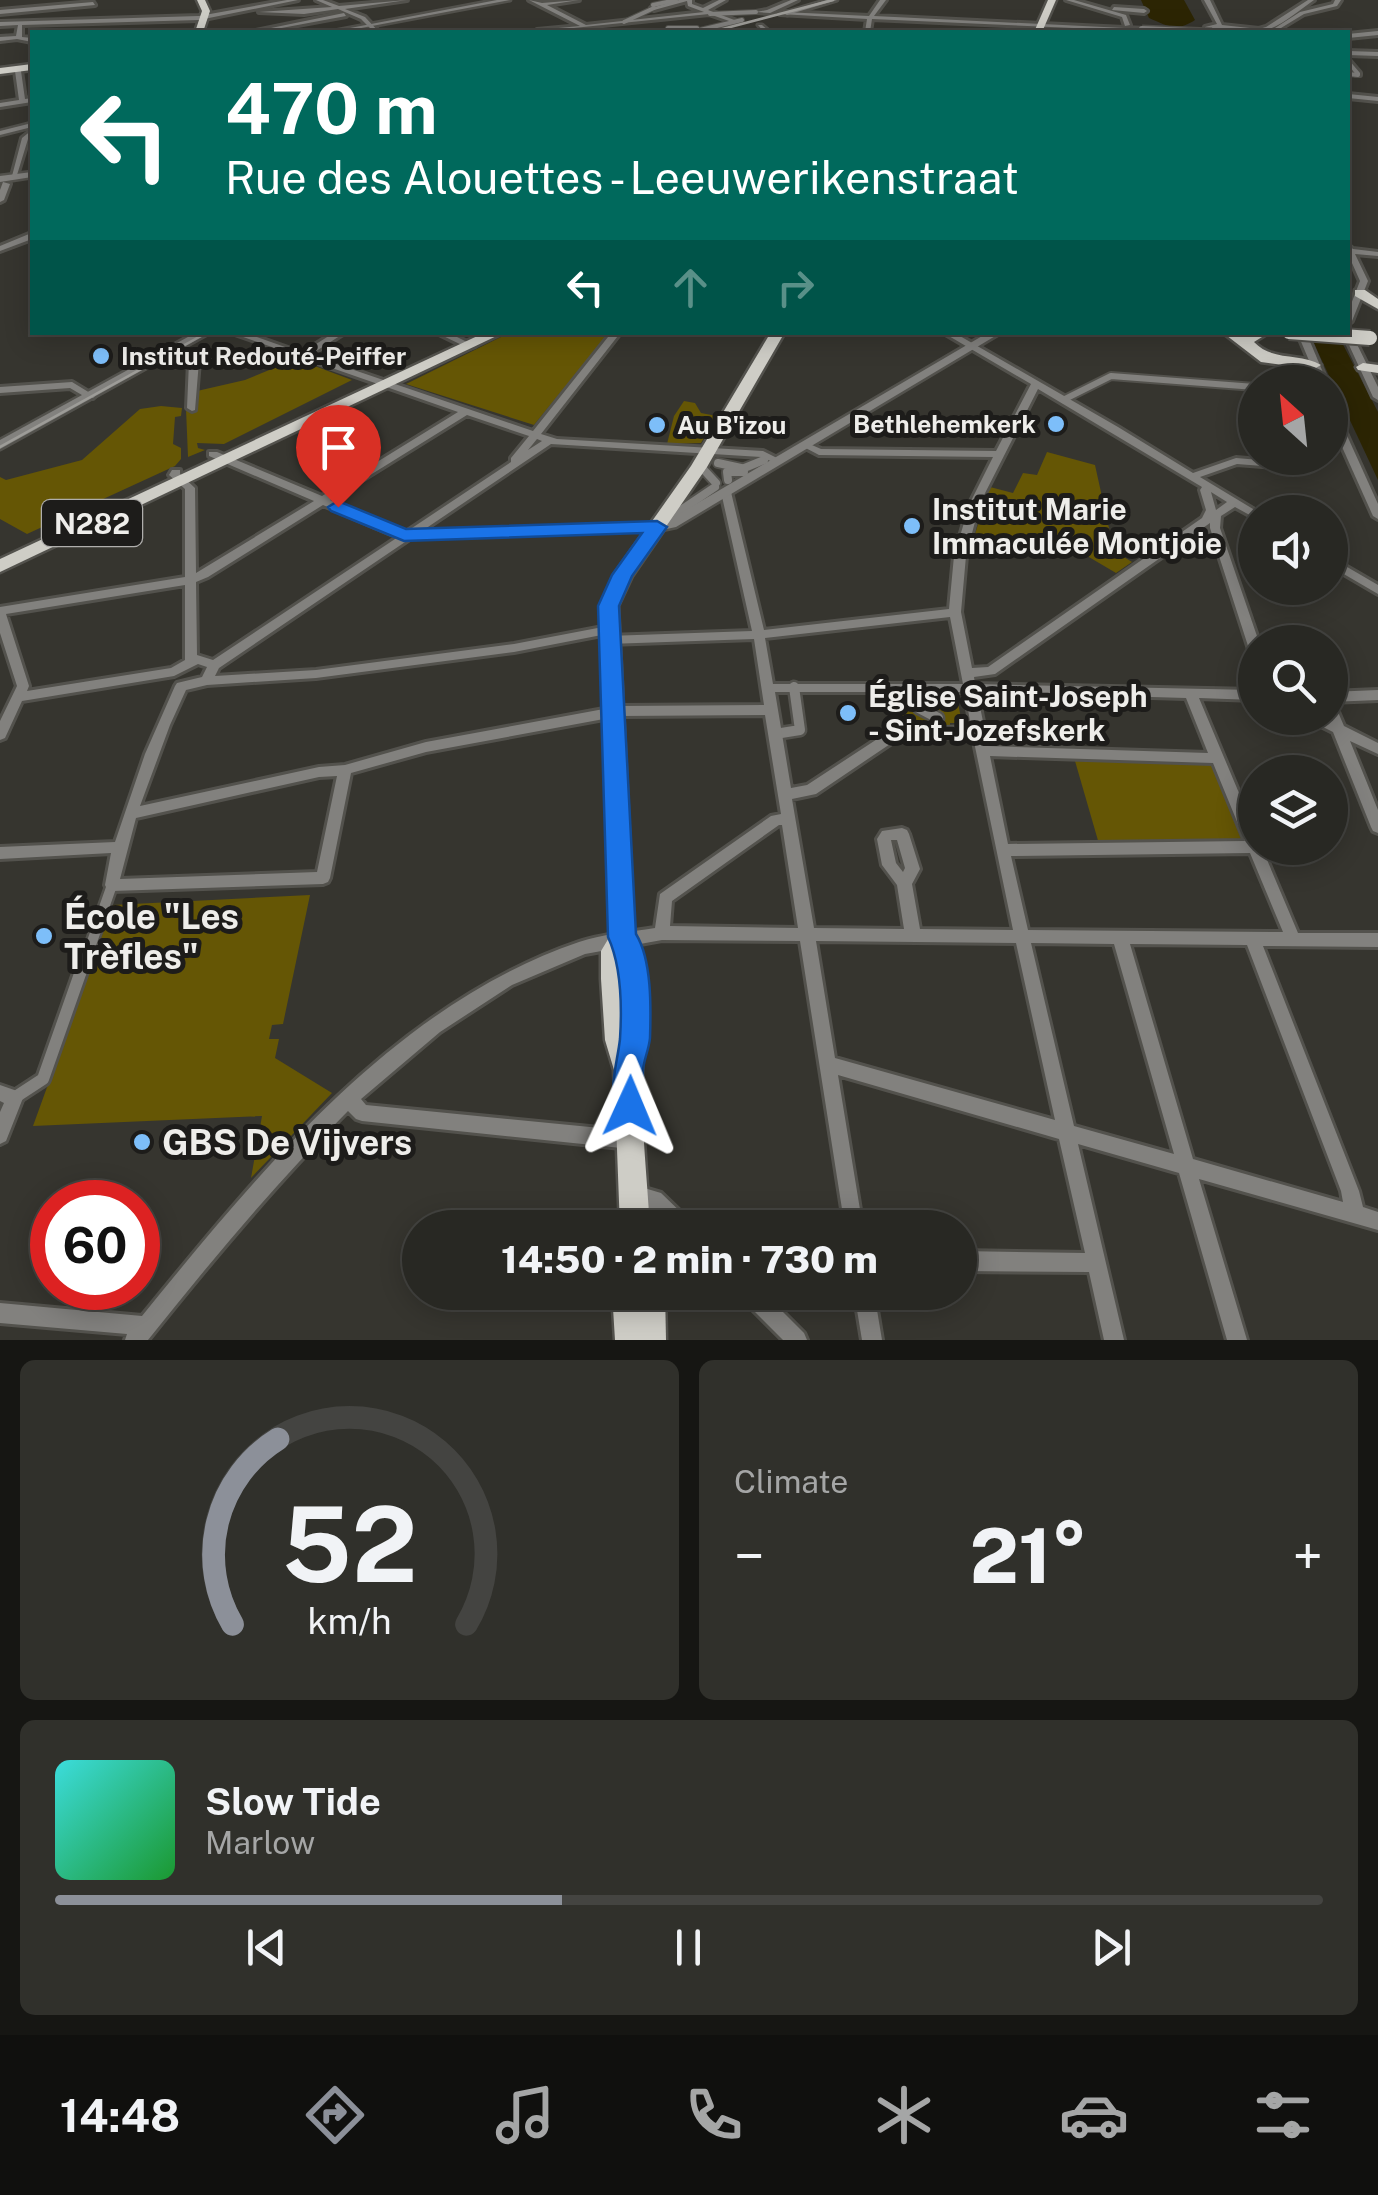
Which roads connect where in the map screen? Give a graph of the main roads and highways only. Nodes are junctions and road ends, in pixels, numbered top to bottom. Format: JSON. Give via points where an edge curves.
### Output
{"nodes":[{"id":1,"x":201,"y":0,"type":"edge"},
{"id":2,"x":210,"y":0,"type":"edge"},
{"id":3,"x":1052,"y":0,"type":"edge"},
{"id":4,"x":210,"y":16,"type":"junction"},
{"id":5,"x":1040,"y":28,"type":"edge"},
{"id":6,"x":201,"y":30,"type":"edge"},
{"id":7,"x":207,"y":30,"type":"edge"},
{"id":8,"x":26,"y":69,"type":"edge"},
{"id":9,"x":0,"y":72,"type":"edge"},
{"id":10,"x":1360,"y":292,"type":"road end"},
{"id":11,"x":1378,"y":305,"type":"edge"},
{"id":12,"x":777,"y":335,"type":"edge"},
{"id":13,"x":1232,"y":335,"type":"edge"},
{"id":14,"x":1257,"y":335,"type":"edge"},
{"id":15,"x":470,"y":340,"type":"edge"},
{"id":16,"x":1248,"y":347,"type":"junction"},
{"id":17,"x":1314,"y":365,"type":"road end"},
{"id":18,"x":180,"y":476,"type":"junction"},
{"id":19,"x":0,"y":553,"type":"edge"},
{"id":20,"x":0,"y":566,"type":"edge"},
{"id":21,"x":635,"y":1210,"type":"edge"},
{"id":22,"x":629,"y":1310,"type":"edge"},
{"id":23,"x":649,"y":1310,"type":"edge"},
{"id":24,"x":631,"y":1340,"type":"edge"},
{"id":25,"x":650,"y":1340,"type":"edge"}],
"edges":[{"from":1,"to":4,"type":"main road"},
{"from":2,"to":4,"type":"main road"},
{"from":3,"to":5,"type":"main road"},
{"from":4,"to":6,"type":"main road"},
{"from":4,"to":7,"type":"main road"},
{"from":8,"to":9,"type":"main road"},
{"from":10,"to":11,"type":"main road"},
{"from":12,"to":21,"type":"main road","via":[[722,474],[665,521],[612,593],[608,635],[622,937],[614,951],[614,979],[618,1040],[628,1070]]},
{"from":13,"to":16,"type":"main road"},
{"from":14,"to":16,"type":"main road"},
{"from":15,"to":18,"type":"main road","number":"N282"},
{"from":16,"to":17,"type":"main road","via":[[1273,361]]},
{"from":18,"to":19,"type":"main road","number":"N282"},
{"from":18,"to":20,"type":"main road","number":"N282"},
{"from":22,"to":24,"type":"main road"},
{"from":23,"to":25,"type":"main road"}]}
